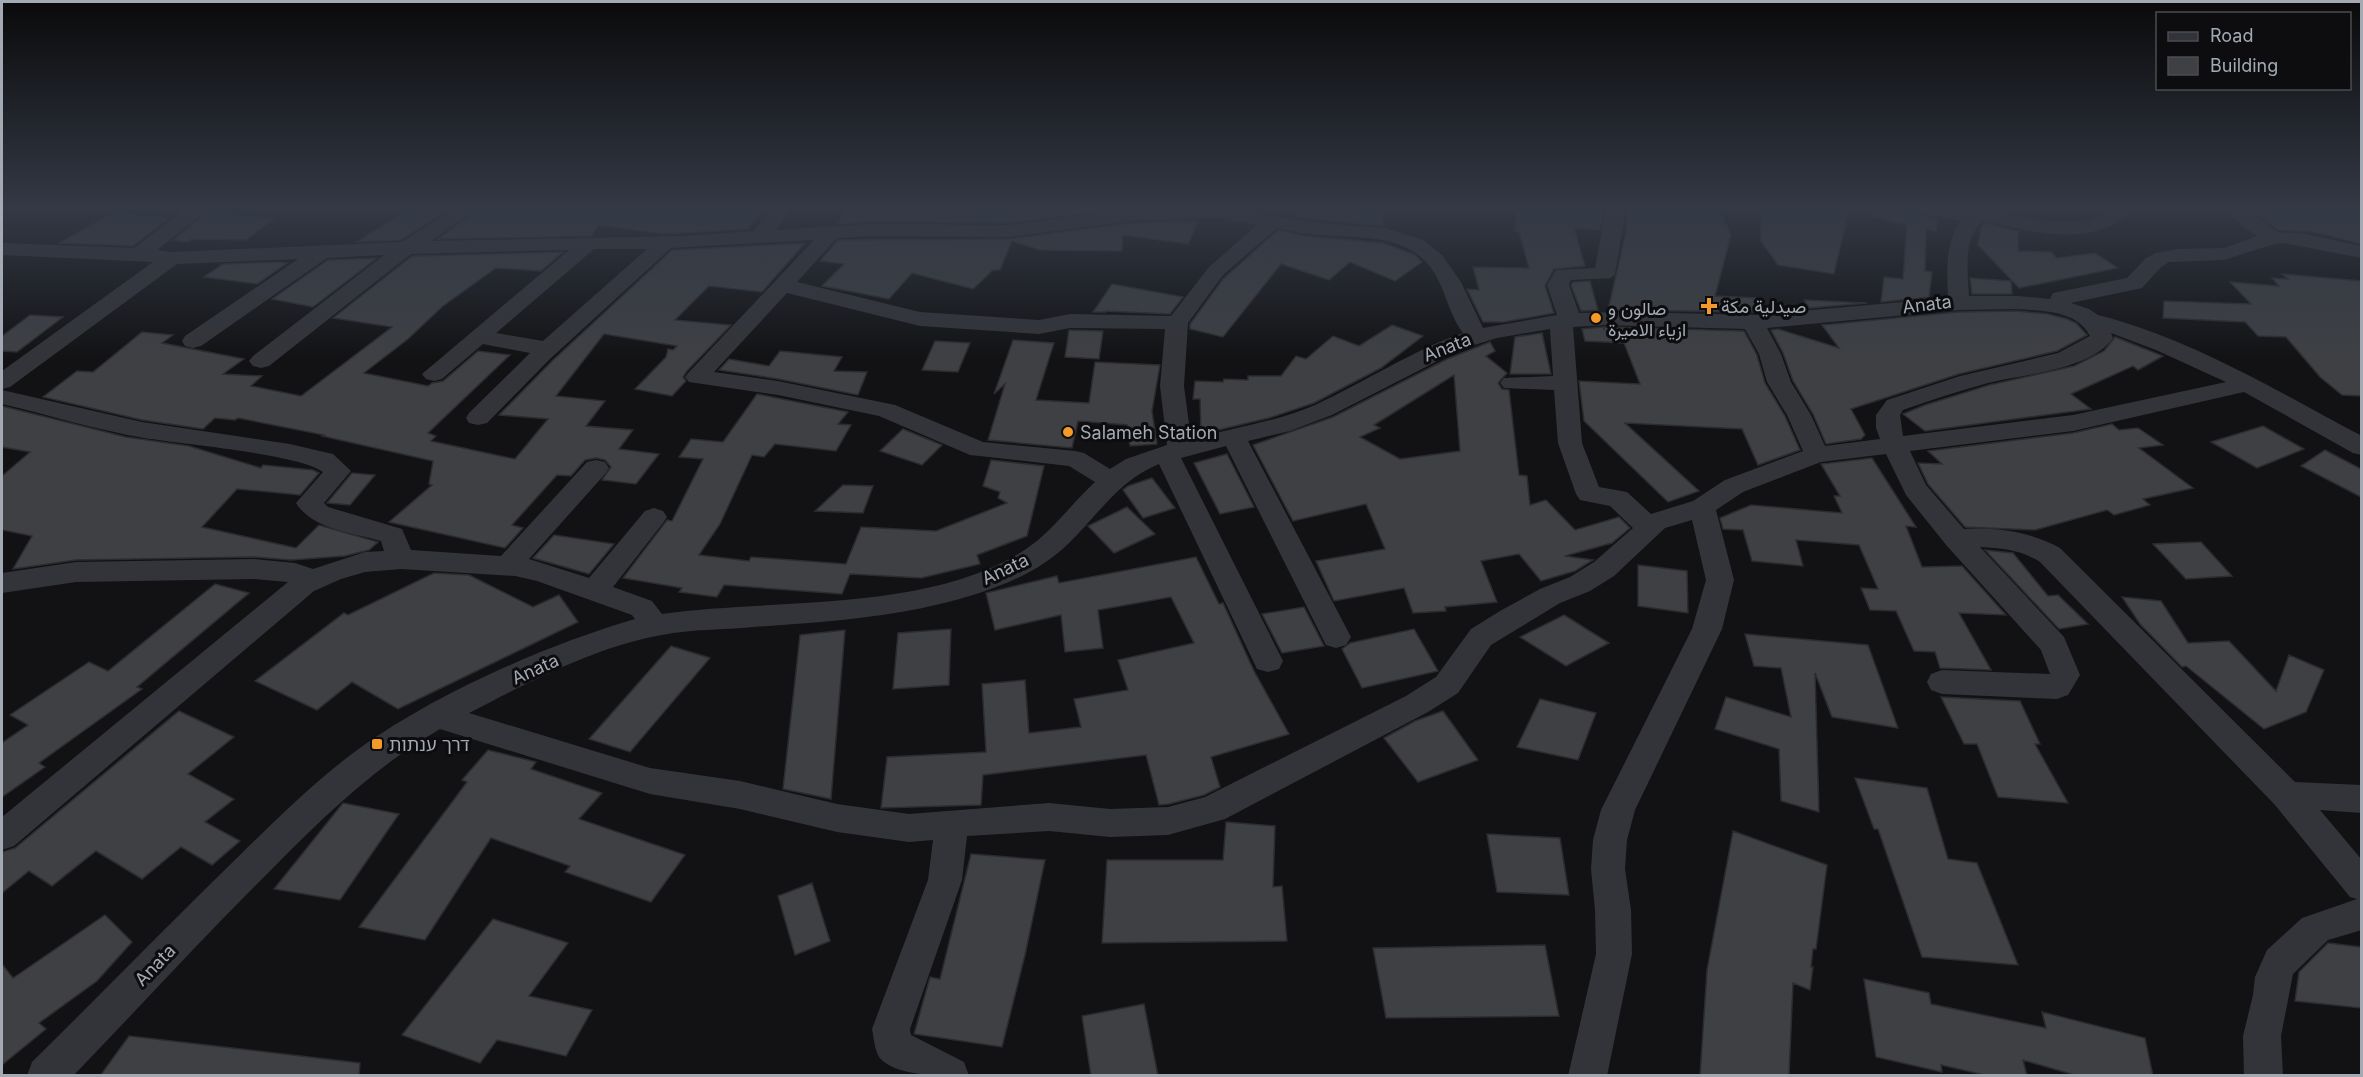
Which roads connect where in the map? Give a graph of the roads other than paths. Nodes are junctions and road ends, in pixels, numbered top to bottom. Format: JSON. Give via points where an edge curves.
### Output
{"nodes":[{"id":1,"x":170,"y":259,"type":"edge"},
{"id":2,"x":312,"y":259,"type":"edge"},
{"id":3,"x":392,"y":259,"type":"edge"},
{"id":4,"x":570,"y":259,"type":"edge"},
{"id":5,"x":647,"y":259,"type":"edge"},
{"id":6,"x":807,"y":259,"type":"edge"},
{"id":7,"x":1229,"y":259,"type":"edge"},
{"id":8,"x":1435,"y":259,"type":"edge"},
{"id":9,"x":1607,"y":259,"type":"edge"},
{"id":10,"x":1957,"y":259,"type":"edge"},
{"id":11,"x":2162,"y":259,"type":"edge"},
{"id":12,"x":783,"y":285,"type":"junction"},
{"id":13,"x":1959,"y":303,"type":"junction"},
{"id":14,"x":2059,"y":306,"type":"junction"},
{"id":15,"x":1566,"y":320,"type":"junction"},
{"id":16,"x":2094,"y":321,"type":"junction"},
{"id":17,"x":1752,"y":322,"type":"junction"},
{"id":18,"x":1177,"y":323,"type":"junction"},
{"id":19,"x":1478,"y":336,"type":"junction"},
{"id":20,"x":479,"y":337,"type":"junction"},
{"id":21,"x":193,"y":341,"type":"dead end"},
{"id":22,"x":548,"y":349,"type":"junction"},
{"id":23,"x":261,"y":361,"type":"dead end"},
{"id":24,"x":6,"y":373,"type":"edge"},
{"id":25,"x":434,"y":375,"type":"dead end"},
{"id":26,"x":1512,"y":383,"type":"dead end"},
{"id":27,"x":1566,"y":383,"type":"junction"},
{"id":28,"x":2246,"y":385,"type":"junction"},
{"id":29,"x":2,"y":398,"type":"edge"},
{"id":30,"x":478,"y":418,"type":"dead end"},
{"id":31,"x":1234,"y":438,"type":"junction"},
{"id":32,"x":1894,"y":445,"type":"junction"},
{"id":33,"x":2361,"y":447,"type":"edge"},
{"id":34,"x":1174,"y":452,"type":"junction"},
{"id":35,"x":1817,"y":455,"type":"junction"},
{"id":36,"x":596,"y":468,"type":"dead end"},
{"id":37,"x":1113,"y":482,"type":"junction"},
{"id":38,"x":1702,"y":507,"type":"junction"},
{"id":39,"x":654,"y":517,"type":"dead end"},
{"id":40,"x":1649,"y":528,"type":"junction"},
{"id":41,"x":1957,"y":539,"type":"junction"},
{"id":42,"x":401,"y":559,"type":"junction"},
{"id":43,"x":507,"y":566,"type":"junction"},
{"id":44,"x":315,"y":579,"type":"junction"},
{"id":45,"x":2,"y":583,"type":"edge"},
{"id":46,"x":593,"y":592,"type":"junction"},
{"id":47,"x":655,"y":625,"type":"junction"},
{"id":48,"x":1336,"y":637,"type":"dead end"},
{"id":49,"x":1268,"y":661,"type":"dead end"},
{"id":50,"x":1942,"y":682,"type":"dead end"},
{"id":51,"x":438,"y":716,"type":"junction"},
{"id":52,"x":2287,"y":795,"type":"junction"},
{"id":53,"x":2361,"y":799,"type":"edge"},
{"id":54,"x":951,"y":825,"type":"junction"},
{"id":55,"x":2,"y":836,"type":"edge"},
{"id":56,"x":2361,"y":886,"type":"edge"},
{"id":57,"x":2361,"y":914,"type":"edge"},
{"id":58,"x":46,"y":1076,"type":"edge"},
{"id":59,"x":950,"y":1076,"type":"edge"},
{"id":60,"x":1587,"y":1076,"type":"edge"},
{"id":61,"x":2263,"y":1076,"type":"edge"}],
"edges":[{"from":1,"to":24,"type":"street"},
{"from":2,"to":21,"type":"street"},
{"from":3,"to":23,"type":"street"},
{"from":4,"to":20,"type":"street"},
{"from":5,"to":22,"type":"street"},
{"from":6,"to":12,"type":"street"},
{"from":7,"to":18,"type":"street"},
{"from":8,"to":19,"type":"street"},
{"from":9,"to":15,"type":"street","via":[[1604,274],[1563,274],[1558,285]]},
{"from":10,"to":13,"type":"street","name":"Anata"},
{"from":11,"to":14,"type":"street","via":[[2134,283],[2061,298]]},
{"from":12,"to":18,"type":"street","via":[[920,319],[1039,327],[1070,321]]},
{"from":12,"to":37,"type":"street","via":[[697,377],[778,388],[886,410],[979,448],[1075,459]]},
{"from":13,"to":14,"type":"street"},
{"from":13,"to":17,"type":"street","name":"Anata"},
{"from":14,"to":16,"type":"street"},
{"from":15,"to":17,"type":"street","name":"Anata"},
{"from":15,"to":19,"type":"street","name":"Anata"},
{"from":15,"to":27,"type":"street"},
{"from":16,"to":28,"type":"street","via":[[2146,336]]},
{"from":16,"to":32,"type":"street","via":[[2102,338],[2094,346],[2045,364],[1993,375],[1895,405],[1888,415]]},
{"from":17,"to":35,"type":"street"},
{"from":18,"to":34,"type":"street","via":[[1172,387]]},
{"from":19,"to":31,"type":"street","name":"Anata","via":[[1437,349],[1335,405]]},
{"from":20,"to":22,"type":"street"},
{"from":20,"to":25,"type":"street"},
{"from":22,"to":30,"type":"street"},
{"from":26,"to":27,"type":"street"},
{"from":27,"to":40,"type":"street","via":[[1570,443],[1589,494],[1618,498]]},
{"from":28,"to":32,"type":"street","via":[[2073,423]]},
{"from":28,"to":33,"type":"street"},
{"from":29,"to":42,"type":"street","via":[[142,430],[324,460],[338,471],[309,503],[319,513],[392,535]]},
{"from":31,"to":34,"type":"street","name":"Anata"},
{"from":31,"to":48,"type":"street"},
{"from":32,"to":35,"type":"street"},
{"from":32,"to":41,"type":"street","via":[[1915,489]]},
{"from":34,"to":37,"type":"street","name":"Anata","via":[[1132,466]]},
{"from":34,"to":49,"type":"street"},
{"from":35,"to":38,"type":"street","via":[[1734,486]]},
{"from":36,"to":43,"type":"street"},
{"from":37,"to":47,"type":"street","name":"Anata","via":[[1048,547],[997,577],[924,597],[856,609]]},
{"from":38,"to":40,"type":"street"},
{"from":38,"to":60,"type":"street","via":[[1720,580],[1707,629],[1618,810],[1608,869],[1614,954]]},
{"from":39,"to":46,"type":"street"},
{"from":40,"to":54,"type":"street","via":[[1604,569],[1482,637],[1447,685],[1213,809],[1168,821],[1110,823],[1040,818]]},
{"from":41,"to":50,"type":"street","via":[[2054,645],[2065,675],[2057,687]]},
{"from":41,"to":52,"type":"street","via":[[1975,537],[2040,547]]},
{"from":42,"to":43,"type":"street"},
{"from":42,"to":44,"type":"street","via":[[365,562]]},
{"from":43,"to":46,"type":"street","via":[[542,572]]},
{"from":44,"to":45,"type":"street","via":[[253,568],[76,572]]},
{"from":44,"to":55,"type":"street","via":[[304,584]]},
{"from":46,"to":47,"type":"street","via":[[642,608]]},
{"from":47,"to":51,"type":"street","name":"Anata","via":[[596,641]]},
{"from":51,"to":54,"type":"street","via":[[650,781],[740,795],[837,818],[909,828]]},
{"from":51,"to":58,"type":"street","name":"Anata","via":[[369,759],[308,812]]},
{"from":52,"to":53,"type":"street"},
{"from":52,"to":56,"type":"street"},
{"from":54,"to":59,"type":"street","via":[[945,880],[891,1029],[894,1046]]},
{"from":57,"to":61,"type":"street","via":[[2315,929],[2280,962],[2273,977],[2262,1036]]}]}
